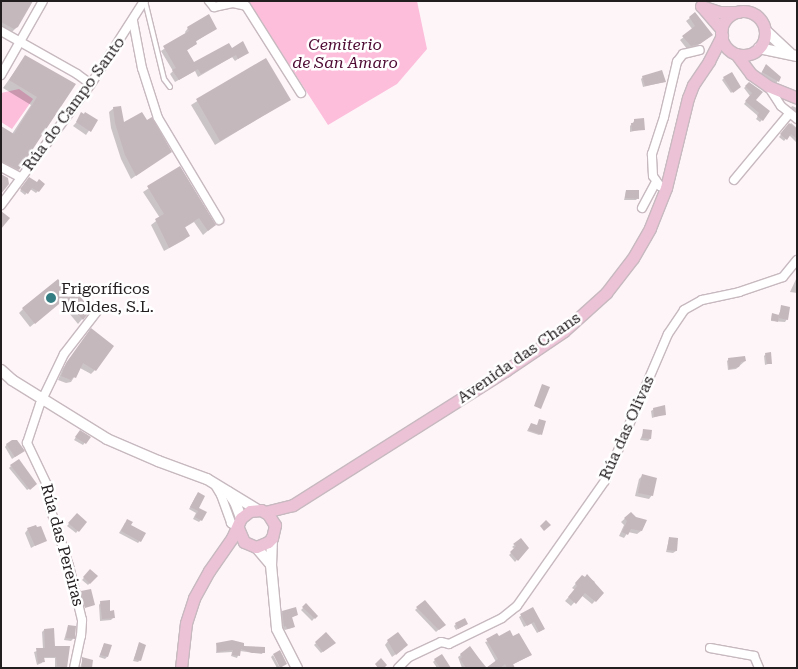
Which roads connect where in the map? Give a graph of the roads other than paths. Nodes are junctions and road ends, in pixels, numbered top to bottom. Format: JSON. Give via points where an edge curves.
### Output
{"nodes":[{"id":1,"x":43,"y":1,"type":"edge"},
{"id":2,"x":144,"y":1,"type":"edge"},
{"id":3,"x":209,"y":1,"type":"edge"},
{"id":4,"x":699,"y":4,"type":"edge"},
{"id":5,"x":742,"y":12,"type":"junction"},
{"id":6,"x":133,"y":21,"type":"junction"},
{"id":7,"x":765,"y":30,"type":"junction"},
{"id":8,"x":1,"y":32,"type":"edge"},
{"id":9,"x":722,"y":33,"type":"junction"},
{"id":10,"x":20,"y":42,"type":"junction"},
{"id":11,"x":700,"y":50,"type":"dead end"},
{"id":12,"x":757,"y":50,"type":"junction"},
{"id":13,"x":734,"y":53,"type":"junction"},
{"id":14,"x":794,"y":54,"type":"edge"},
{"id":15,"x":707,"y":64,"type":"junction"},
{"id":16,"x":751,"y":74,"type":"junction"},
{"id":17,"x":1,"y":75,"type":"edge"},
{"id":18,"x":91,"y":84,"type":"junction"},
{"id":19,"x":768,"y":86,"type":"junction"},
{"id":20,"x":170,"y":87,"type":"dead end"},
{"id":21,"x":301,"y":93,"type":"dead end"},
{"id":22,"x":797,"y":98,"type":"edge"},
{"id":23,"x":789,"y":114,"type":"junction"},
{"id":24,"x":797,"y":119,"type":"edge"},
{"id":25,"x":1,"y":167,"type":"edge"},
{"id":26,"x":20,"y":177,"type":"junction"},
{"id":27,"x":734,"y":180,"type":"dead end"},
{"id":28,"x":661,"y":185,"type":"junction"},
{"id":29,"x":1,"y":205,"type":"edge"},
{"id":30,"x":642,"y":208,"type":"dead end"},
{"id":31,"x":219,"y":220,"type":"dead end"},
{"id":32,"x":797,"y":260,"type":"edge"},
{"id":33,"x":98,"y":310,"type":"dead end"},
{"id":34,"x":1,"y":370,"type":"edge"},
{"id":35,"x":43,"y":398,"type":"junction"},
{"id":36,"x":214,"y":483,"type":"junction"},
{"id":37,"x":226,"y":490,"type":"junction"},
{"id":38,"x":293,"y":506,"type":"junction"},
{"id":39,"x":262,"y":511,"type":"junction"},
{"id":40,"x":239,"y":523,"type":"junction"},
{"id":41,"x":273,"y":533,"type":"junction"},
{"id":42,"x":253,"y":546,"type":"junction"},
{"id":43,"x":219,"y":558,"type":"junction"},
{"id":44,"x":271,"y":566,"type":"junction"},
{"id":45,"x":710,"y":648,"type":"dead end"},
{"id":46,"x":74,"y":668,"type":"edge"},
{"id":47,"x":181,"y":668,"type":"edge"},
{"id":48,"x":297,"y":668,"type":"edge"},
{"id":49,"x":398,"y":668,"type":"edge"},
{"id":50,"x":759,"y":668,"type":"edge"}],
"edges":[{"from":1,"to":10,"type":"street"},
{"from":2,"to":6,"type":"street","name":"Rúa do Campo Santo"},
{"from":2,"to":20,"type":"lane","via":[[164,79]]},
{"from":3,"to":21,"type":"street","via":[[214,7],[233,3],[246,6]]},
{"from":4,"to":5,"type":"main road","via":[[720,12]]},
{"from":4,"to":9,"type":"main road"},
{"from":5,"to":7,"type":"main road","via":[[754,15]]},
{"from":5,"to":9,"type":"main road","via":[[728,17]]},
{"from":6,"to":18,"type":"street","name":"Rúa do Campo Santo"},
{"from":6,"to":31,"type":"street","via":[[142,68],[158,118]]},
{"from":7,"to":12,"type":"main road","via":[[763,43]]},
{"from":7,"to":14,"type":"street"},
{"from":8,"to":10,"type":"street"},
{"from":9,"to":13,"type":"main road","via":[[725,44]]},
{"from":9,"to":15,"type":"main road","name":"Avenida das Chans"},
{"from":10,"to":17,"type":"street"},
{"from":10,"to":18,"type":"street"},
{"from":11,"to":28,"type":"street","via":[[682,54],[677,62],[651,160]]},
{"from":12,"to":13,"type":"main road","via":[[749,54]]},
{"from":12,"to":14,"type":"street"},
{"from":12,"to":16,"type":"main road"},
{"from":13,"to":15,"type":"main road"},
{"from":13,"to":16,"type":"main road"},
{"from":15,"to":28,"type":"main road","name":"Avenida das Chans","via":[[688,98]]},
{"from":16,"to":19,"type":"main road"},
{"from":18,"to":26,"type":"street","name":"Rúa do Campo Santo"},
{"from":19,"to":22,"type":"main road"},
{"from":19,"to":23,"type":"street"},
{"from":23,"to":24,"type":"street"},
{"from":23,"to":27,"type":"street"},
{"from":25,"to":26,"type":"street"},
{"from":26,"to":29,"type":"street","name":"Rúa do Campo Santo"},
{"from":28,"to":30,"type":"street"},
{"from":28,"to":38,"type":"main road","name":"Avenida das Chans","via":[[650,228],[633,258],[606,293],[576,321],[520,362]]},
{"from":32,"to":49,"type":"street","name":"Rúa das Olivas","via":[[782,277],[739,292],[702,300],[684,310],[668,334],[605,481],[517,606],[502,618],[449,644],[441,642],[409,657]]},
{"from":33,"to":35,"type":"street","name":"Rúa das Pereiras","via":[[64,354]]},
{"from":34,"to":35,"type":"street"},
{"from":35,"to":36,"type":"street","via":[[121,446]]},
{"from":35,"to":46,"type":"street","name":"Rúa das Pereiras","via":[[27,443],[48,487],[50,508],[82,620]]},
{"from":36,"to":37,"type":"street"},
{"from":36,"to":40,"type":"street","via":[[231,523]]},
{"from":37,"to":39,"type":"street"},
{"from":37,"to":40,"type":"street","via":[[235,502]]},
{"from":38,"to":39,"type":"main road","name":"Avenida das Chans"},
{"from":38,"to":41,"type":"main road","name":"Avenida das Chans"},
{"from":39,"to":40,"type":"main road","name":"Avenida das Chans","via":[[250,511]]},
{"from":39,"to":41,"type":"main road","via":[[272,519]]},
{"from":40,"to":42,"type":"main road","via":[[240,537]]},
{"from":40,"to":43,"type":"main road","name":"Avenida das Chans"},
{"from":41,"to":42,"type":"main road","name":"Avenida das Chans","via":[[268,542]]},
{"from":41,"to":44,"type":"street"},
{"from":42,"to":43,"type":"main road","name":"Avenida das Chans","via":[[237,548]]},
{"from":42,"to":44,"type":"street"},
{"from":43,"to":47,"type":"main road","name":"Avenida das Chans","via":[[200,585],[190,609]]},
{"from":44,"to":48,"type":"street","via":[[277,629]]},
{"from":45,"to":50,"type":"street","via":[[754,656]]}]}
